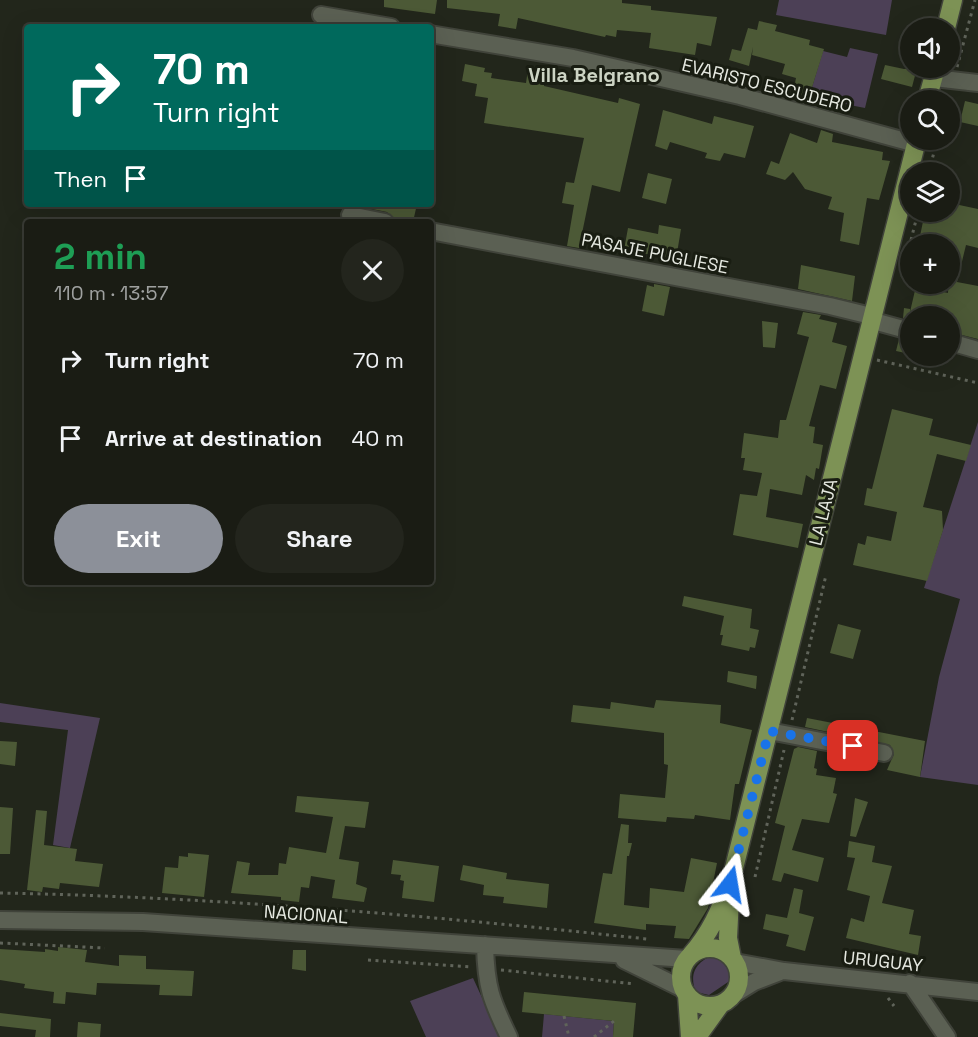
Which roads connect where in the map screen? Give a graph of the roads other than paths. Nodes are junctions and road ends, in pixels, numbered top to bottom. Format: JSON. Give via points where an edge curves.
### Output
{"nodes":[{"id":1,"x":952,"y":0,"type":"edge"},
{"id":2,"x":321,"y":15,"type":"dead end"},
{"id":3,"x":948,"y":18,"type":"edge"},
{"id":4,"x":374,"y":24,"type":"edge"},
{"id":5,"x":434,"y":35,"type":"edge"},
{"id":6,"x":948,"y":78,"type":"edge"},
{"id":7,"x":978,"y":83,"type":"edge"},
{"id":8,"x":900,"y":138,"type":"edge"},
{"id":9,"x":914,"y":150,"type":"edge"},
{"id":10,"x":350,"y":215,"type":"dead end"},
{"id":11,"x":370,"y":219,"type":"edge"},
{"id":12,"x":434,"y":232,"type":"edge"},
{"id":13,"x":870,"y":318,"type":"junction"},
{"id":14,"x":900,"y":328,"type":"edge"},
{"id":15,"x":960,"y":345,"type":"edge"},
{"id":16,"x":978,"y":350,"type":"edge"},
{"id":17,"x":769,"y":731,"type":"junction"},
{"id":18,"x":884,"y":753,"type":"dead end"},
{"id":19,"x":730,"y":884,"type":"junction"},
{"id":20,"x":0,"y":920,"type":"edge"},
{"id":21,"x":484,"y":945,"type":"junction"},
{"id":22,"x":609,"y":955,"type":"junction"},
{"id":23,"x":689,"y":957,"type":"junction"},
{"id":24,"x":734,"y":960,"type":"junction"},
{"id":25,"x":784,"y":971,"type":"junction"},
{"id":26,"x":910,"y":983,"type":"junction"},
{"id":27,"x":685,"y":992,"type":"junction"},
{"id":28,"x":978,"y":992,"type":"edge"},
{"id":29,"x":727,"y":1000,"type":"junction"},
{"id":30,"x":509,"y":1037,"type":"edge"},
{"id":31,"x":690,"y":1037,"type":"edge"},
{"id":32,"x":697,"y":1037,"type":"edge"},
{"id":33,"x":947,"y":1037,"type":"edge"}],
"edges":[{"from":1,"to":3,"type":"main road"},
{"from":2,"to":4,"type":"street"},
{"from":5,"to":8,"type":"street","name":"EVARISTO ESCUDERO","via":[[573,58]]},
{"from":6,"to":7,"type":"street"},
{"from":9,"to":13,"type":"main road","name":"LA LAJA"},
{"from":10,"to":11,"type":"street"},
{"from":12,"to":13,"type":"street","name":"PASAJE PUGLIESE","via":[[830,306]]},
{"from":13,"to":14,"type":"street","name":"PASAJE PUGLIESE"},
{"from":13,"to":17,"type":"main road","name":"LA LAJA"},
{"from":15,"to":16,"type":"street"},
{"from":17,"to":18,"type":"street"},
{"from":17,"to":19,"type":"main road","name":"LA LAJA"},
{"from":19,"to":23,"type":"main road","name":"LA LAJA","via":[[715,921]]},
{"from":19,"to":24,"type":"main road","name":"LA LAJA","via":[[728,938]]},
{"from":20,"to":21,"type":"street","name":"NACIONAL","via":[[143,922]]},
{"from":21,"to":22,"type":"street","name":"NACIONAL"},
{"from":21,"to":30,"type":"street","via":[[486,984]]},
{"from":22,"to":23,"type":"street","name":"NACIONAL"},
{"from":22,"to":27,"type":"street","name":"NACIONAL","via":[[634,963]]},
{"from":23,"to":24,"type":"main road","via":[[705,948],[720,950]]},
{"from":23,"to":27,"type":"main road","via":[[681,973]]},
{"from":24,"to":25,"type":"street","name":"URUGUAY"},
{"from":24,"to":29,"type":"main road","via":[[738,985]]},
{"from":25,"to":26,"type":"street","name":"URUGUAY"},
{"from":25,"to":29,"type":"street","name":"URUGUAY","via":[[754,982]]},
{"from":26,"to":28,"type":"street","name":"URUGUAY"},
{"from":26,"to":33,"type":"street"},
{"from":27,"to":29,"type":"main road","via":[[696,1003],[708,1006]]},
{"from":27,"to":31,"type":"main road"},
{"from":29,"to":32,"type":"main road"}]}
